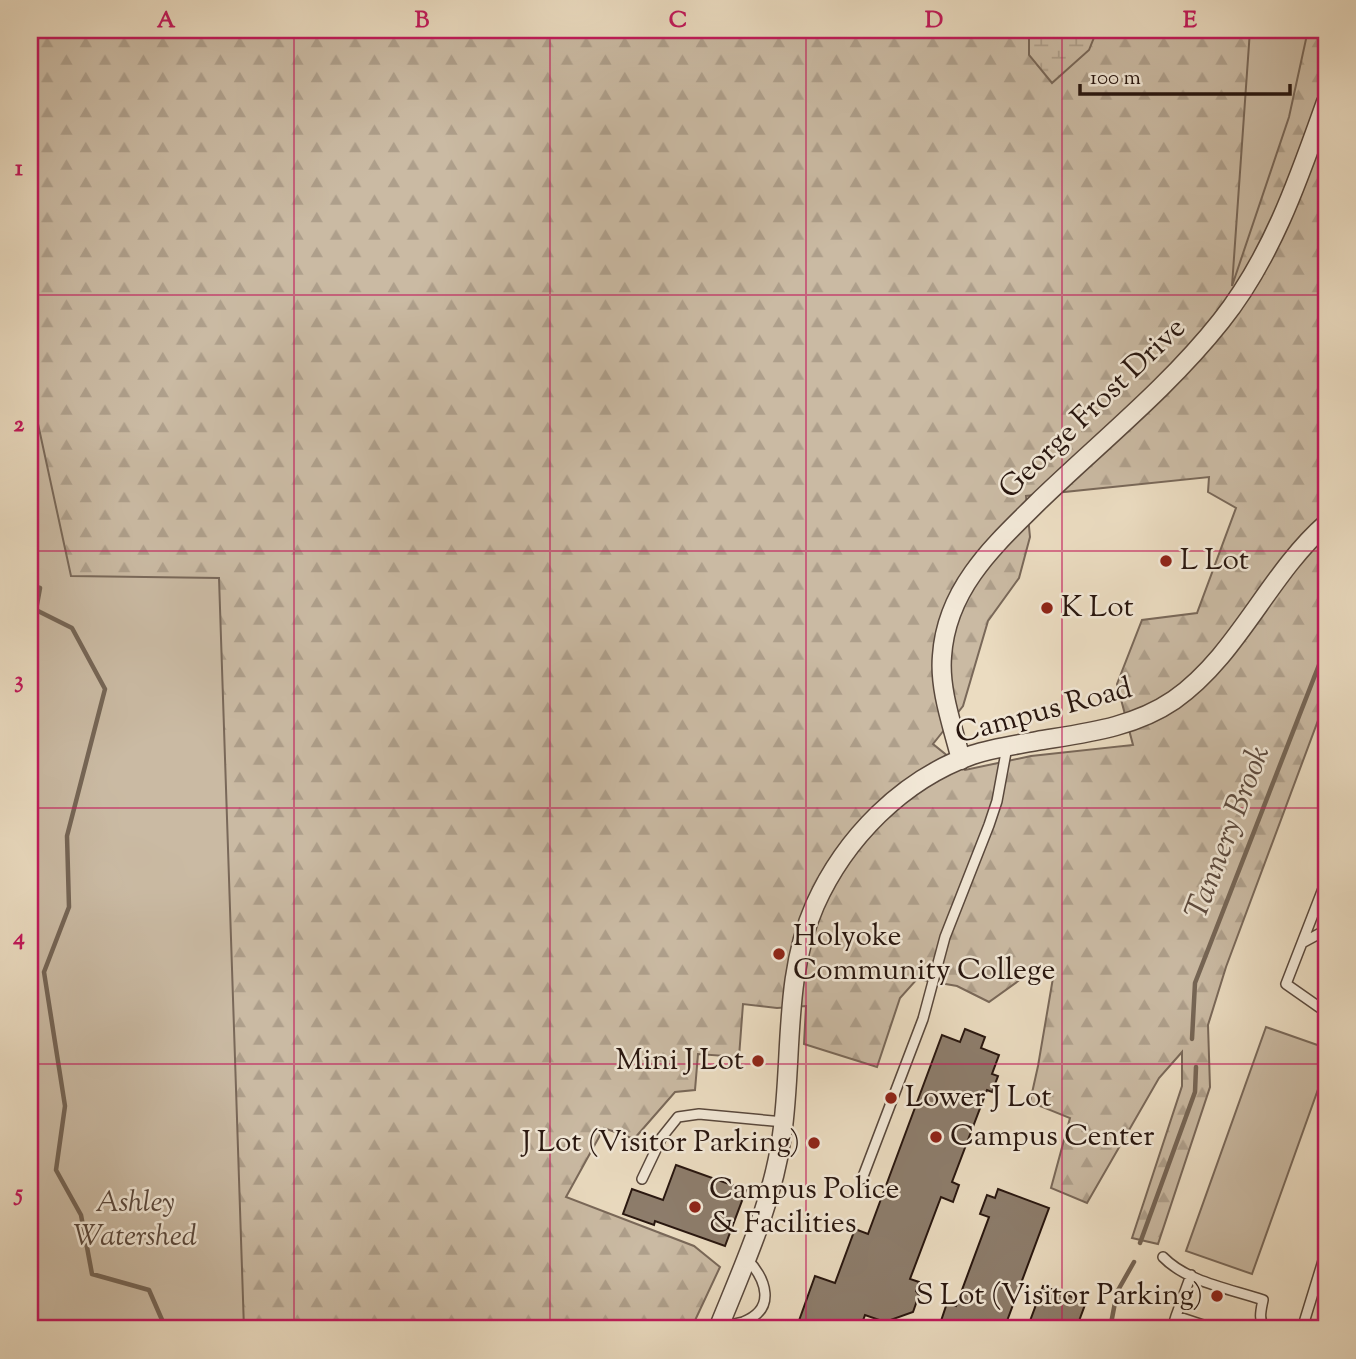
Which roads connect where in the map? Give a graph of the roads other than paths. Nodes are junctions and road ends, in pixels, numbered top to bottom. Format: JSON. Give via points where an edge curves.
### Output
{"nodes":[{"id":1,"x":1326,"y":102,"type":"edge"},
{"id":2,"x":1326,"y":524,"type":"edge"},
{"id":3,"x":1007,"y":747,"type":"junction"},
{"id":4,"x":961,"y":760,"type":"junction"},
{"id":5,"x":1326,"y":881,"type":"edge"},
{"id":6,"x":1326,"y":930,"type":"edge"},
{"id":7,"x":1302,"y":943,"type":"junction"},
{"id":8,"x":1326,"y":1012,"type":"edge"},
{"id":9,"x":784,"y":1122,"type":"junction"},
{"id":10,"x":642,"y":1180,"type":"dead end"},
{"id":11,"x":862,"y":1180,"type":"dead end"},
{"id":12,"x":1326,"y":1251,"type":"edge"},
{"id":13,"x":746,"y":1257,"type":"junction"},
{"id":14,"x":1163,"y":1257,"type":"dead end"},
{"id":15,"x":1191,"y":1275,"type":"junction"},
{"id":16,"x":1176,"y":1316,"type":"junction"},
{"id":17,"x":718,"y":1328,"type":"edge"},
{"id":18,"x":1172,"y":1329,"type":"edge"},
{"id":19,"x":1215,"y":1329,"type":"edge"},
{"id":20,"x":1265,"y":1329,"type":"edge"},
{"id":21,"x":1302,"y":1329,"type":"edge"}],
"edges":[{"from":1,"to":4,"type":"street","name":"George Frost Drive","via":[[1264,256],[1223,318],[1175,372],[993,547],[964,586],[948,623],[942,664]]},
{"from":2,"to":3,"type":"street","name":"Campus Road","via":[[1305,544],[1207,670],[1177,697],[1121,725]]},
{"from":3,"to":4,"type":"street","name":"Campus Road"},
{"from":3,"to":11,"type":"lane","via":[[997,802],[945,937],[923,1019]]},
{"from":4,"to":9,"type":"street","name":"Campus Road","via":[[910,788],[880,812],[821,891],[805,931],[793,984]]},
{"from":5,"to":7,"type":"lane"},
{"from":6,"to":7,"type":"lane"},
{"from":7,"to":8,"type":"lane","via":[[1286,984]]},
{"from":9,"to":10,"type":"lane","via":[[699,1114],[678,1117],[662,1137]]},
{"from":9,"to":13,"type":"street","name":"Campus Road","via":[[764,1211]]},
{"from":12,"to":21,"type":"lane"},
{"from":13,"to":17,"type":"street","name":"Campus Road"},
{"from":13,"to":17,"type":"lane","via":[[764,1282],[765,1297],[757,1314]]},
{"from":14,"to":15,"type":"lane"},
{"from":15,"to":16,"type":"lane"},
{"from":15,"to":20,"type":"lane","via":[[1263,1300],[1260,1312]]},
{"from":16,"to":18,"type":"lane"},
{"from":16,"to":19,"type":"lane"}]}
